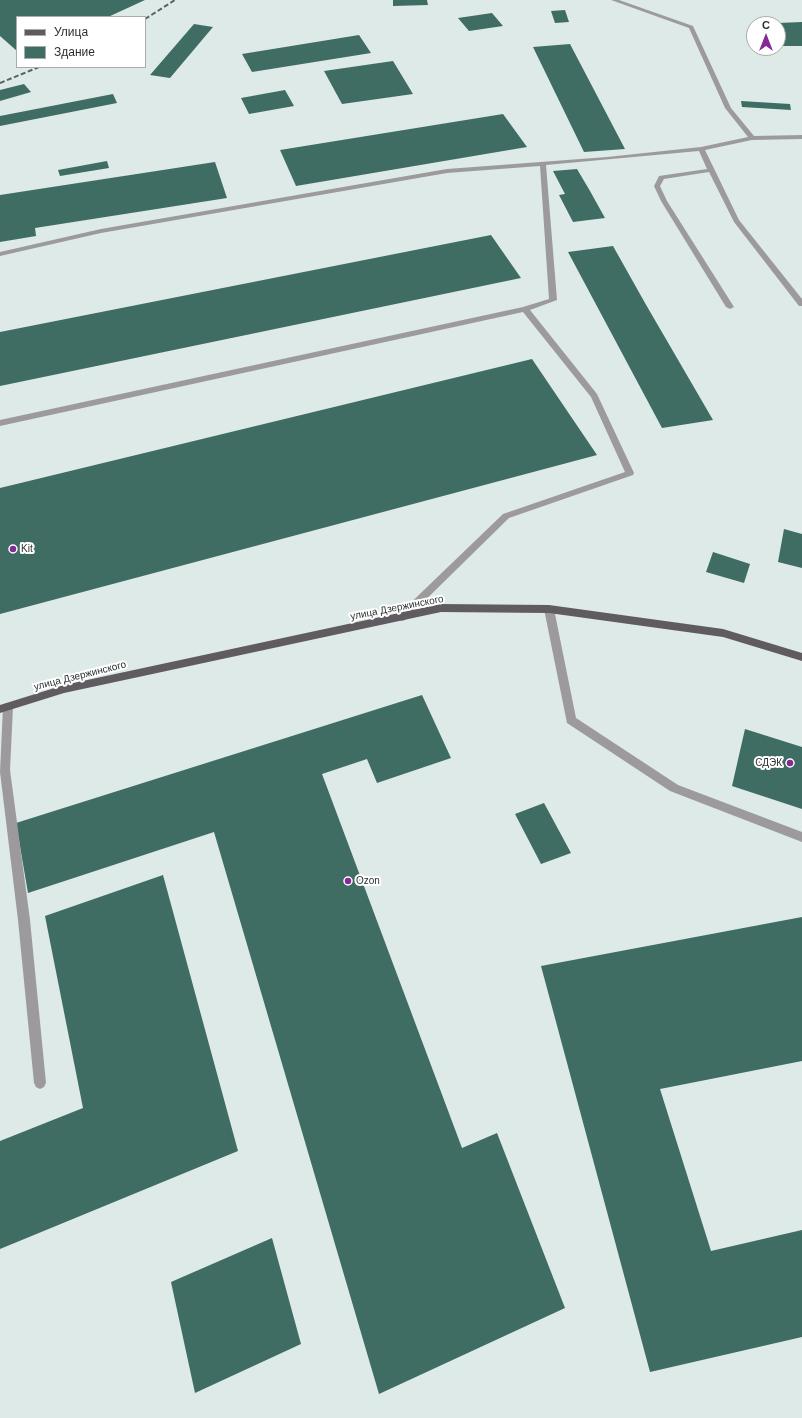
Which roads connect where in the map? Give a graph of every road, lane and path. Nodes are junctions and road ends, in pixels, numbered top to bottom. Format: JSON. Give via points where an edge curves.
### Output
{"nodes":[{"id":1,"x":614,"y":0,"type":"edge"},
{"id":2,"x":802,"y":137,"type":"edge"},
{"id":3,"x":752,"y":138,"type":"junction"},
{"id":4,"x":701,"y":149,"type":"junction"},
{"id":5,"x":543,"y":164,"type":"junction"},
{"id":6,"x":712,"y":170,"type":"junction"},
{"id":7,"x":0,"y":254,"type":"edge"},
{"id":8,"x":802,"y":304,"type":"edge"},
{"id":9,"x":730,"y":307,"type":"dead end"},
{"id":10,"x":525,"y":309,"type":"junction"},
{"id":11,"x":0,"y":423,"type":"edge"},
{"id":12,"x":549,"y":609,"type":"junction"},
{"id":13,"x":402,"y":616,"type":"junction"},
{"id":14,"x":802,"y":657,"type":"edge"},
{"id":15,"x":4,"y":708,"type":"edge"},
{"id":16,"x":3,"y":771,"type":"edge"},
{"id":17,"x":802,"y":837,"type":"edge"},
{"id":18,"x":40,"y":1083,"type":"dead end"}],
"edges":[{"from":1,"to":3,"type":"lane","via":[[691,27],[728,108]]},
{"from":2,"to":3,"type":"lane"},
{"from":3,"to":4,"type":"lane"},
{"from":4,"to":5,"type":"lane"},
{"from":4,"to":6,"type":"lane"},
{"from":5,"to":7,"type":"lane","via":[[447,170],[101,231]]},
{"from":5,"to":10,"type":"lane","via":[[553,300]]},
{"from":6,"to":8,"type":"lane","via":[[736,221]]},
{"from":6,"to":9,"type":"lane","via":[[661,177],[657,186]]},
{"from":10,"to":11,"type":"lane"},
{"from":10,"to":13,"type":"lane","via":[[594,396],[630,473],[506,516]]},
{"from":12,"to":13,"type":"main road","name":"улица Дзержинского","via":[[441,608]]},
{"from":12,"to":14,"type":"main road","name":"улица Дзержинского","via":[[723,633]]},
{"from":12,"to":17,"type":"lane","via":[[571,720],[674,788]]},
{"from":13,"to":15,"type":"main road","name":"улица Дзержинского","via":[[64,689]]},
{"from":15,"to":16,"type":"lane"},
{"from":16,"to":18,"type":"lane","via":[[24,920]]}]}
